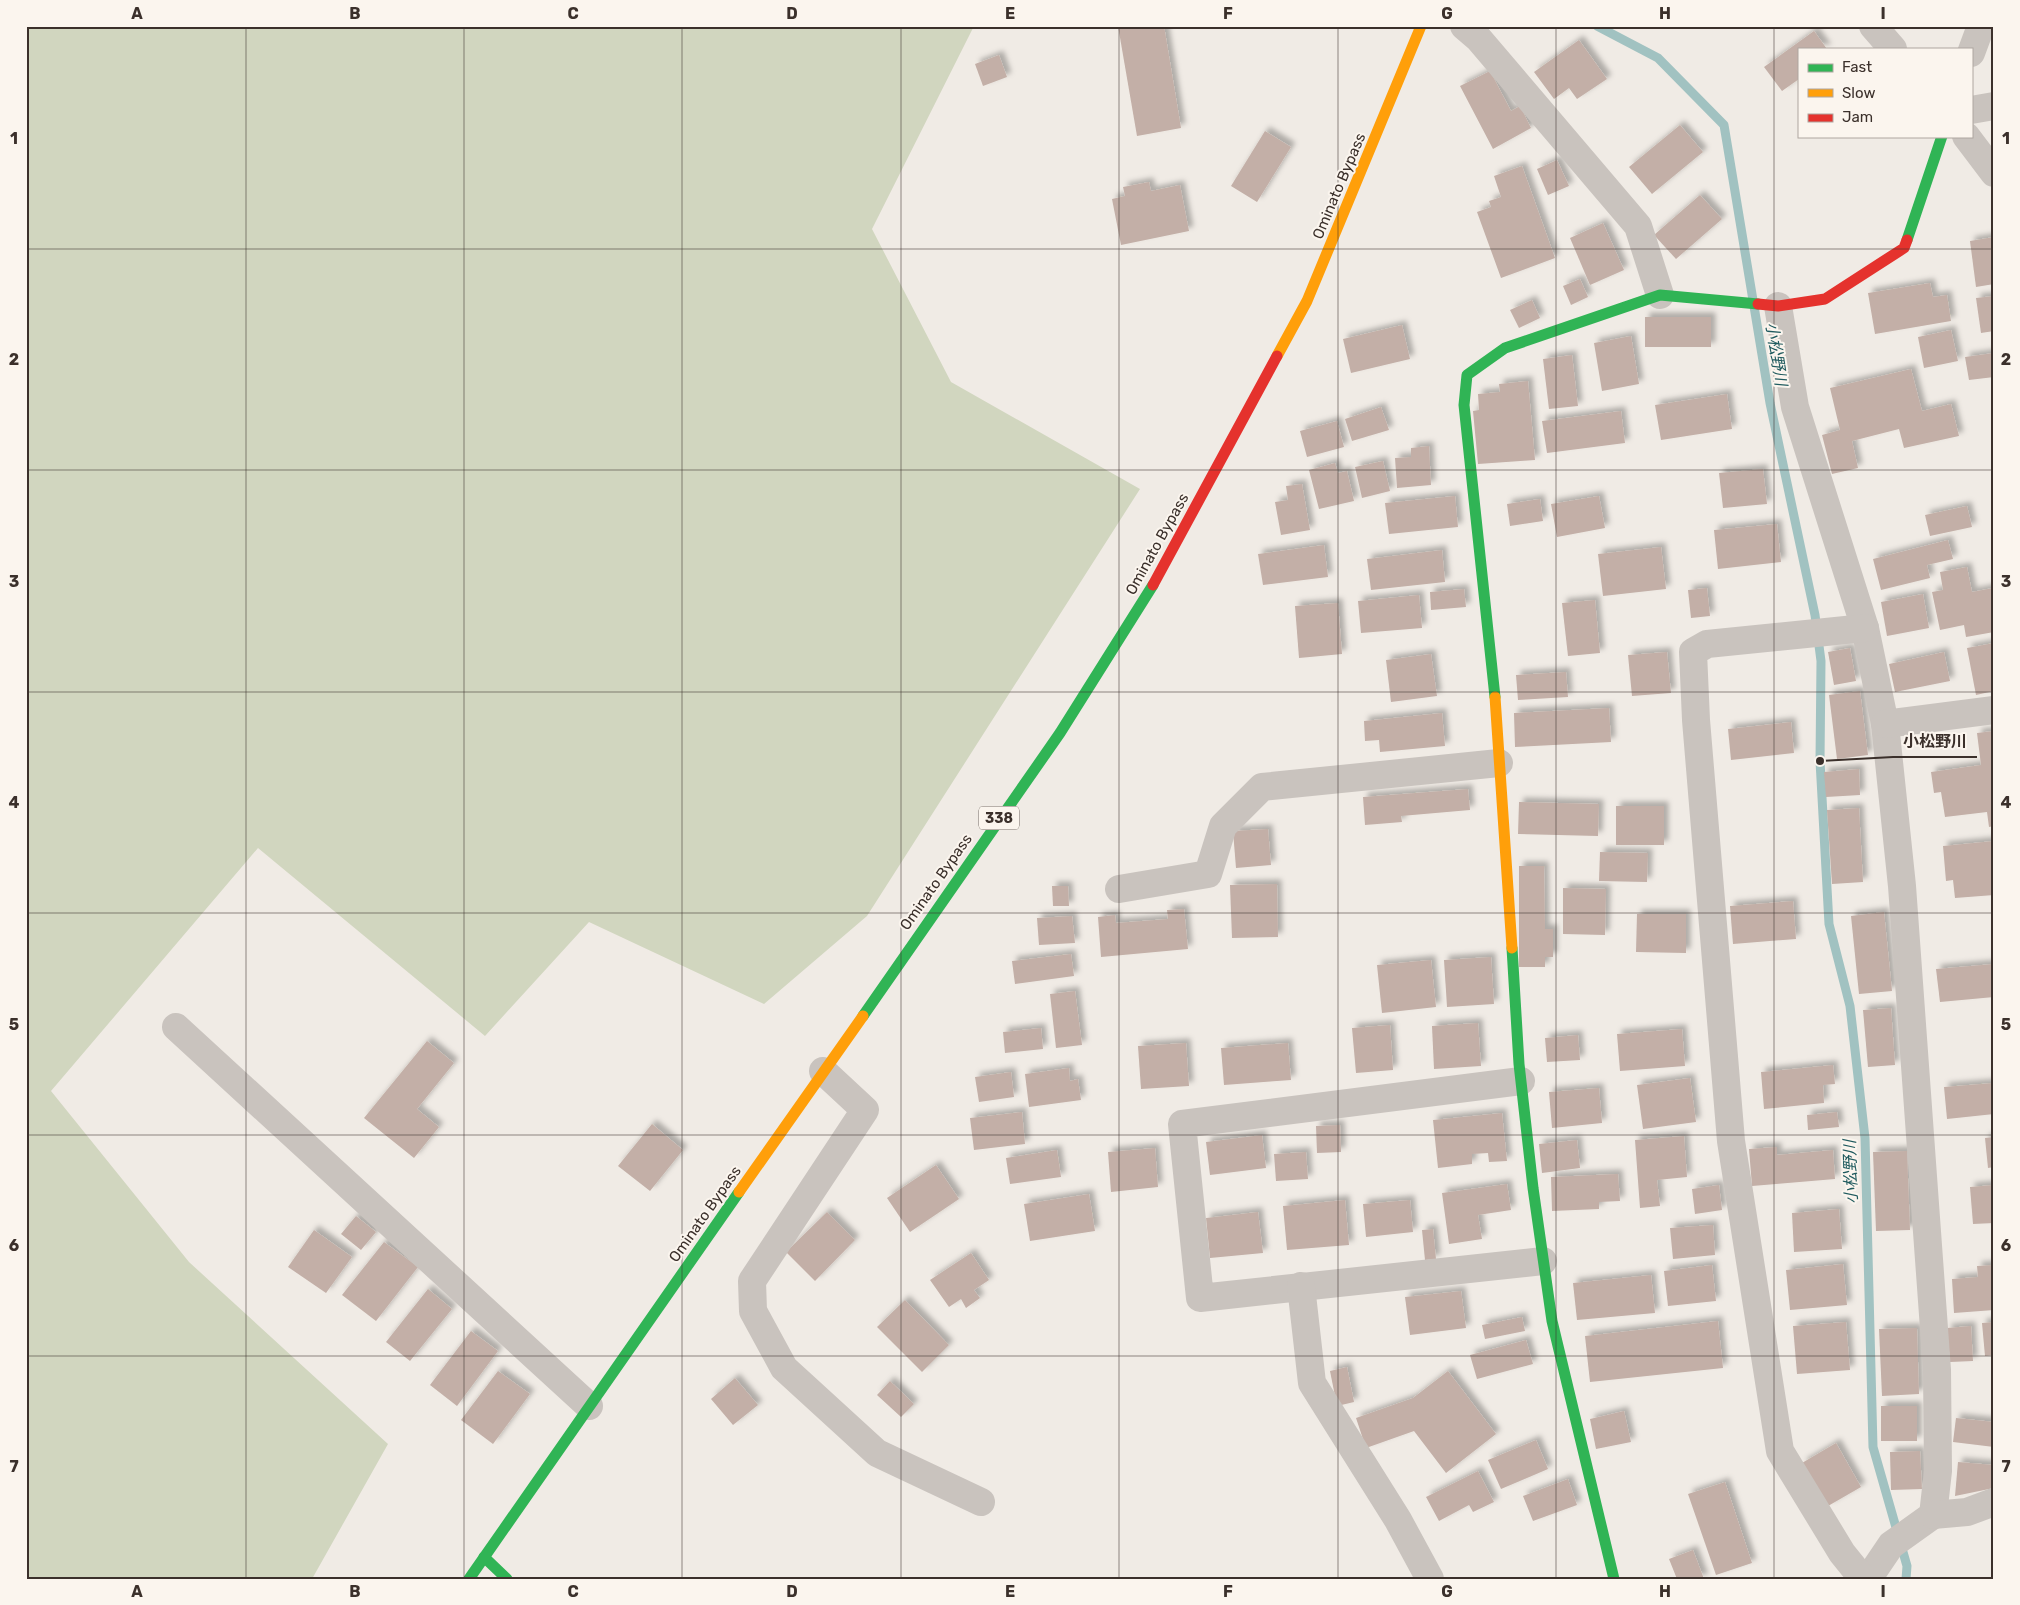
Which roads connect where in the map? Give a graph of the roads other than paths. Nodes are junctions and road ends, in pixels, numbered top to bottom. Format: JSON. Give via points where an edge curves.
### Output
{"nodes":[{"id":1,"x":1421,"y":26,"type":"edge"},
{"id":2,"x":1464,"y":26,"type":"edge"},
{"id":3,"x":1874,"y":26,"type":"edge"},
{"id":4,"x":1981,"y":26,"type":"edge"},
{"id":5,"x":1892,"y":48,"type":"edge"},
{"id":6,"x":1972,"y":50,"type":"edge"},
{"id":7,"x":1994,"y":106,"type":"edge"},
{"id":8,"x":1972,"y":110,"type":"edge"},
{"id":9,"x":1941,"y":138,"type":"edge"},
{"id":10,"x":1968,"y":138,"type":"edge"},
{"id":11,"x":1994,"y":173,"type":"edge"},
{"id":12,"x":1660,"y":295,"type":"junction"},
{"id":13,"x":1772,"y":306,"type":"junction"},
{"id":14,"x":1864,"y":628,"type":"junction"},
{"id":15,"x":1994,"y":710,"type":"edge"},
{"id":16,"x":1885,"y":724,"type":"junction"},
{"id":17,"x":1500,"y":763,"type":"junction"},
{"id":18,"x":1119,"y":889,"type":"dead end"},
{"id":19,"x":176,"y":1027,"type":"dead end"},
{"id":20,"x":823,"y":1071,"type":"junction"},
{"id":21,"x":1521,"y":1081,"type":"junction"},
{"id":22,"x":1543,"y":1261,"type":"junction"},
{"id":23,"x":1302,"y":1286,"type":"junction"},
{"id":24,"x":590,"y":1406,"type":"junction"},
{"id":25,"x":981,"y":1502,"type":"dead end"},
{"id":26,"x":1994,"y":1502,"type":"edge"},
{"id":27,"x":1922,"y":1522,"type":"junction"},
{"id":28,"x":484,"y":1557,"type":"junction"},
{"id":29,"x":469,"y":1579,"type":"edge"},
{"id":30,"x":507,"y":1579,"type":"edge"},
{"id":31,"x":1430,"y":1579,"type":"edge"},
{"id":32,"x":1614,"y":1579,"type":"edge"},
{"id":33,"x":1863,"y":1579,"type":"edge"},
{"id":34,"x":1868,"y":1579,"type":"edge"}],
"edges":[{"from":1,"to":20,"type":"main road","name":"Ominato Bypass","number":"338","via":[[1307,301],[1157,578],[1060,733]]},
{"from":2,"to":12,"type":"street","via":[[1478,38],[1638,226]]},
{"from":3,"to":5,"type":"street"},
{"from":4,"to":6,"type":"street"},
{"from":7,"to":8,"type":"street"},
{"from":9,"to":13,"type":"main road","via":[[1904,248],[1825,299]]},
{"from":10,"to":11,"type":"street"},
{"from":12,"to":13,"type":"main road"},
{"from":12,"to":17,"type":"main road","via":[[1505,348],[1467,375],[1464,405]]},
{"from":13,"to":14,"type":"street","via":[[1795,406]]},
{"from":14,"to":16,"type":"street"},
{"from":14,"to":33,"type":"street","via":[[1707,644],[1693,652],[1731,1141],[1780,1451],[1842,1553]]},
{"from":15,"to":16,"type":"street"},
{"from":16,"to":27,"type":"street","via":[[1902,886],[1937,1370],[1938,1471]]},
{"from":17,"to":18,"type":"street","via":[[1262,787],[1223,826],[1208,874]]},
{"from":17,"to":21,"type":"main road"},
{"from":19,"to":24,"type":"street"},
{"from":20,"to":24,"type":"main road","name":"Ominato Bypass","number":"338"},
{"from":20,"to":25,"type":"street","via":[[865,1110],[752,1281],[753,1311],[784,1368],[877,1453]]},
{"from":21,"to":22,"type":"main road"},
{"from":21,"to":23,"type":"street","via":[[1182,1124],[1200,1298]]},
{"from":22,"to":23,"type":"street"},
{"from":22,"to":32,"type":"main road","via":[[1552,1321]]},
{"from":23,"to":31,"type":"street","via":[[1312,1383],[1398,1520]]},
{"from":24,"to":28,"type":"main road","name":"Ominato Bypass","number":"338"},
{"from":26,"to":27,"type":"street"},
{"from":27,"to":34,"type":"street","via":[[1890,1545]]},
{"from":28,"to":29,"type":"main road","name":"Ominato Bypass","number":"338"},
{"from":28,"to":30,"type":"main road"}]}
